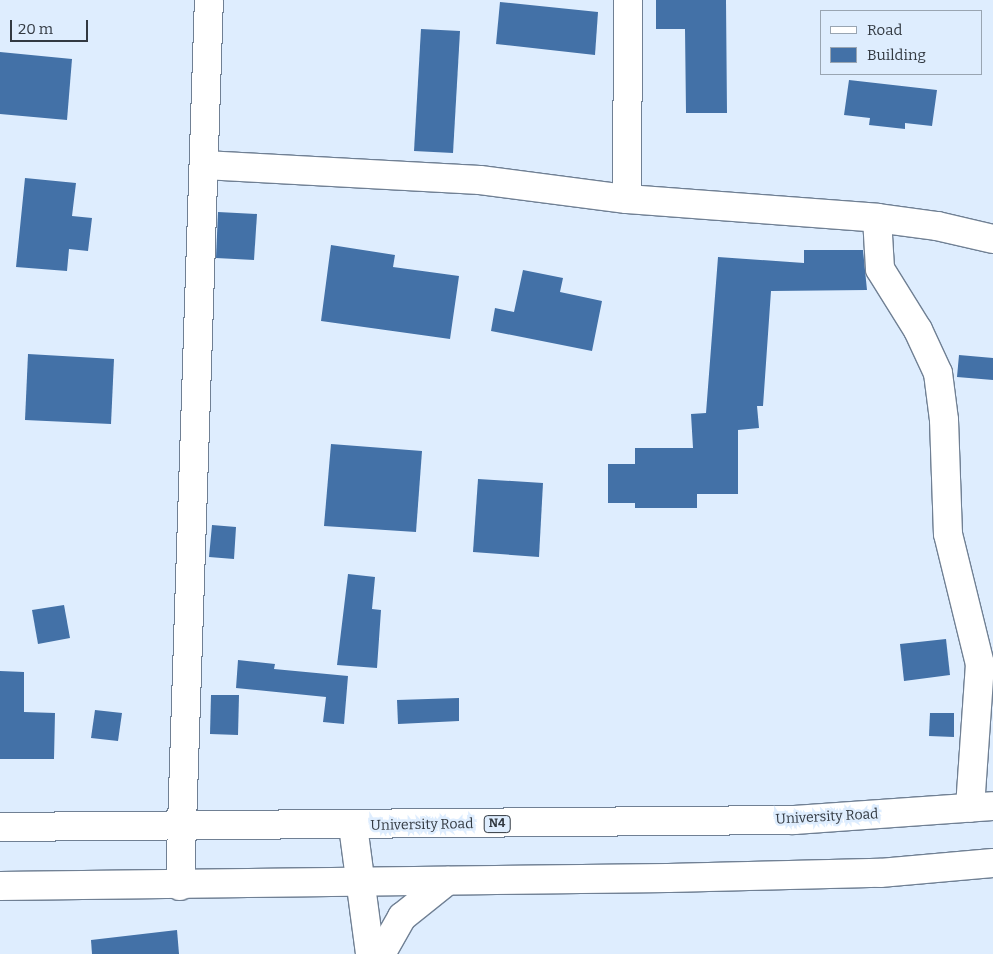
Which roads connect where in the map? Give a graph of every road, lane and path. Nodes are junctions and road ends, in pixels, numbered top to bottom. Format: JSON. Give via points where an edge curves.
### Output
{"nodes":[{"id":1,"x":209,"y":0,"type":"edge"},
{"id":2,"x":628,"y":0,"type":"edge"},
{"id":3,"x":204,"y":165,"type":"junction"},
{"id":4,"x":627,"y":199,"type":"junction"},
{"id":5,"x":877,"y":218,"type":"junction"},
{"id":6,"x":993,"y":239,"type":"edge"},
{"id":7,"x":981,"y":807,"type":"edge"},
{"id":8,"x":182,"y":825,"type":"junction"},
{"id":9,"x":353,"y":826,"type":"junction"},
{"id":10,"x":0,"y":827,"type":"edge"},
{"id":11,"x":993,"y":863,"type":"edge"},
{"id":12,"x":447,"y":880,"type":"junction"},
{"id":13,"x":358,"y":881,"type":"junction"},
{"id":14,"x":0,"y":886,"type":"edge"},
{"id":15,"x":180,"y":886,"type":"junction"},
{"id":16,"x":370,"y":954,"type":"edge"},
{"id":17,"x":381,"y":954,"type":"edge"}],
"edges":[{"from":1,"to":3,"type":"main road"},
{"from":2,"to":4,"type":"main road"},
{"from":3,"to":4,"type":"main road","via":[[480,180]]},
{"from":3,"to":8,"type":"main road"},
{"from":4,"to":5,"type":"main road"},
{"from":5,"to":6,"type":"main road","via":[[937,226]]},
{"from":5,"to":7,"type":"main road","via":[[880,269],[918,330],[938,373],[944,420],[948,534],[980,664]]},
{"from":7,"to":9,"type":"main road","name":"University Road","number":"N4","via":[[794,820]]},
{"from":8,"to":9,"type":"main road","name":"University Road","number":"N4"},
{"from":8,"to":10,"type":"main road","name":"University Road","number":"N4"},
{"from":8,"to":15,"type":"main road"},
{"from":9,"to":13,"type":"main road"},
{"from":11,"to":12,"type":"main road","via":[[880,872]]},
{"from":12,"to":13,"type":"main road"},
{"from":12,"to":17,"type":"main road","via":[[402,917]]},
{"from":13,"to":15,"type":"main road"},
{"from":13,"to":16,"type":"main road"},
{"from":14,"to":15,"type":"main road"}]}
